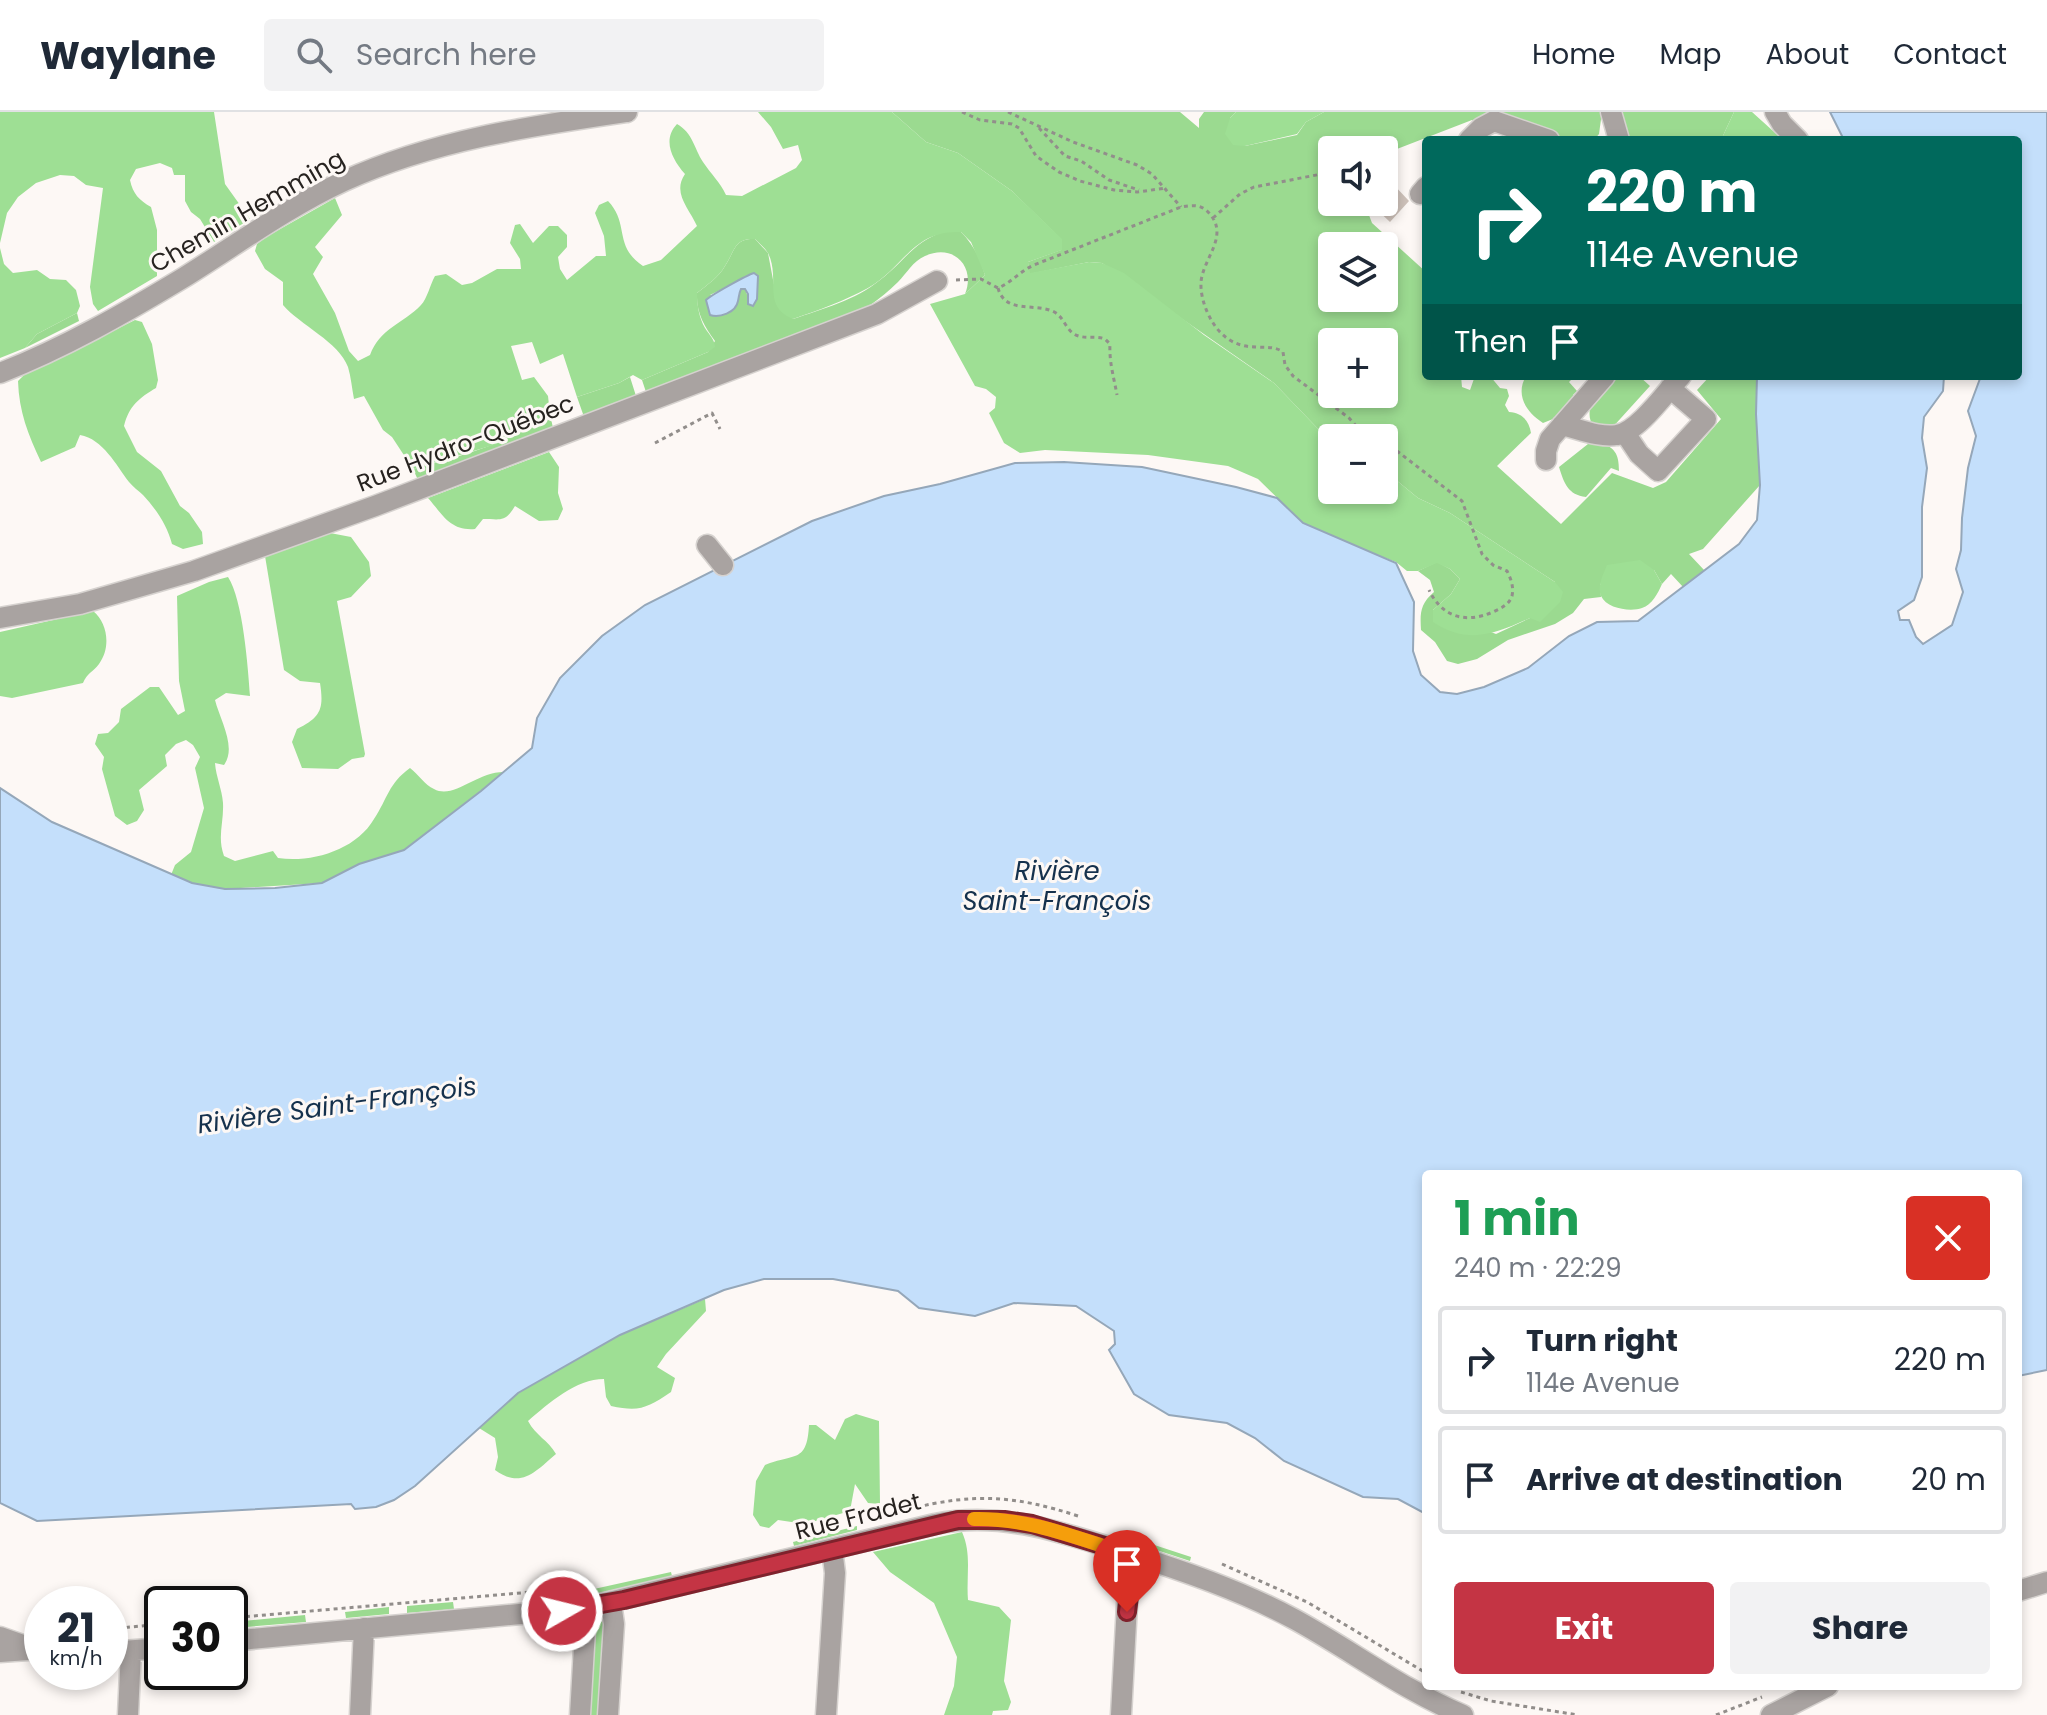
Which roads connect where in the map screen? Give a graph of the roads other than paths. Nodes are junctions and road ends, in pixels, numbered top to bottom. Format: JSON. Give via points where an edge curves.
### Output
{"nodes":[{"id":1,"x":627,"y":112,"type":"edge"},
{"id":2,"x":1611,"y":112,"type":"edge"},
{"id":3,"x":1775,"y":112,"type":"edge"},
{"id":4,"x":1473,"y":136,"type":"edge"},
{"id":5,"x":1537,"y":136,"type":"edge"},
{"id":6,"x":1618,"y":136,"type":"edge"},
{"id":7,"x":1794,"y":136,"type":"edge"},
{"id":8,"x":937,"y":281,"type":"road end"},
{"id":9,"x":0,"y":373,"type":"edge"},
{"id":10,"x":1601,"y":380,"type":"edge"},
{"id":11,"x":1675,"y":382,"type":"edge"},
{"id":12,"x":1562,"y":425,"type":"junction"},
{"id":13,"x":1625,"y":433,"type":"junction"},
{"id":14,"x":1546,"y":460,"type":"dead end"},
{"id":15,"x":707,"y":545,"type":"dead end"},
{"id":16,"x":723,"y":565,"type":"dead end"},
{"id":17,"x":0,"y":618,"type":"edge"},
{"id":18,"x":832,"y":1549,"type":"junction"},
{"id":19,"x":1134,"y":1555,"type":"junction"},
{"id":20,"x":2047,"y":1582,"type":"edge"},
{"id":21,"x":2022,"y":1590,"type":"edge"},
{"id":22,"x":611,"y":1603,"type":"junction"},
{"id":23,"x":584,"y":1608,"type":"junction"},
{"id":24,"x":364,"y":1628,"type":"junction"},
{"id":25,"x":0,"y":1637,"type":"edge"},
{"id":26,"x":248,"y":1639,"type":"edge"},
{"id":27,"x":24,"y":1645,"type":"edge"},
{"id":28,"x":144,"y":1650,"type":"edge"},
{"id":29,"x":24,"y":1651,"type":"edge"},
{"id":30,"x":128,"y":1651,"type":"edge"},
{"id":31,"x":131,"y":1651,"type":"junction"},
{"id":32,"x":0,"y":1652,"type":"edge"},
{"id":33,"x":1820,"y":1690,"type":"edge"},
{"id":34,"x":128,"y":1715,"type":"edge"},
{"id":35,"x":360,"y":1715,"type":"edge"},
{"id":36,"x":580,"y":1715,"type":"edge"},
{"id":37,"x":608,"y":1715,"type":"edge"},
{"id":38,"x":826,"y":1715,"type":"edge"},
{"id":39,"x":1121,"y":1715,"type":"edge"},
{"id":40,"x":1463,"y":1715,"type":"edge"},
{"id":41,"x":1771,"y":1715,"type":"edge"}],
"edges":[{"from":1,"to":9,"type":"street","name":"Chemin Hemming","via":[[489,134],[373,168],[314,197],[93,328]]},
{"from":2,"to":6,"type":"street"},
{"from":3,"to":7,"type":"street"},
{"from":4,"to":5,"type":"street","via":[[1494,121]]},
{"from":8,"to":17,"type":"street","name":"Rue Hydro-Québec","via":[[877,314],[375,506],[194,571],[80,604]]},
{"from":10,"to":12,"type":"street"},
{"from":11,"to":13,"type":"street"},
{"from":11,"to":13,"type":"street","via":[[1706,419],[1658,471]]},
{"from":12,"to":13,"type":"street","via":[[1603,435]]},
{"from":12,"to":14,"type":"street","via":[[1550,439]]},
{"from":15,"to":16,"type":"street"},
{"from":18,"to":19,"type":"street","name":"Rue Fradet","via":[[946,1522],[988,1519],[1046,1528]]},
{"from":18,"to":22,"type":"street","name":"Rue Fradet"},
{"from":18,"to":38,"type":"street"},
{"from":19,"to":39,"type":"street"},
{"from":19,"to":40,"type":"street","name":"Rue Fradet","via":[[1266,1605]]},
{"from":20,"to":21,"type":"street"},
{"from":22,"to":23,"type":"street","name":"Rue Fradet"},
{"from":22,"to":37,"type":"street"},
{"from":23,"to":24,"type":"street","name":"Rue Fradet"},
{"from":23,"to":36,"type":"street"},
{"from":24,"to":26,"type":"street","name":"Rue Fradet"},
{"from":24,"to":35,"type":"street"},
{"from":25,"to":27,"type":"street"},
{"from":28,"to":31,"type":"street"},
{"from":29,"to":32,"type":"street"},
{"from":30,"to":31,"type":"street"},
{"from":31,"to":34,"type":"street"},
{"from":33,"to":41,"type":"street"}]}
